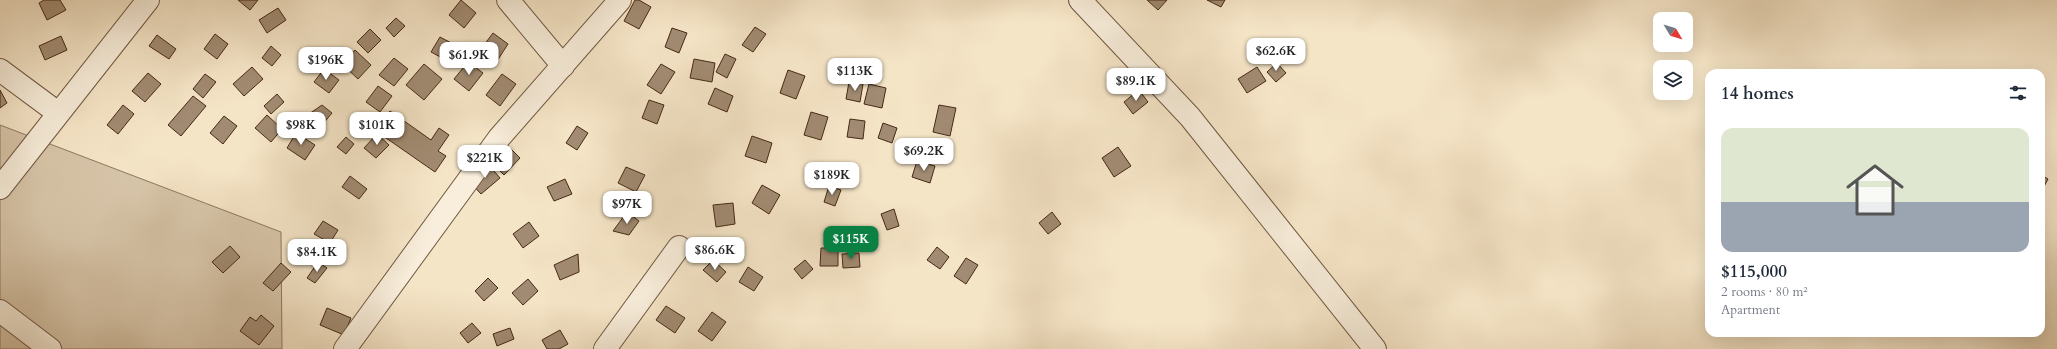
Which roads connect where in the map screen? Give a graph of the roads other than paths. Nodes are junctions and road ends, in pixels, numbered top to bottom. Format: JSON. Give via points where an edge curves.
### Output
{"nodes":[{"id":1,"x":148,"y":0,"type":"edge"},
{"id":2,"x":508,"y":0,"type":"edge"},
{"id":3,"x":620,"y":0,"type":"edge"},
{"id":4,"x":1080,"y":0,"type":"edge"},
{"id":5,"x":563,"y":66,"type":"junction"},
{"id":6,"x":0,"y":70,"type":"edge"},
{"id":7,"x":58,"y":113,"type":"junction"},
{"id":8,"x":0,"y":188,"type":"edge"},
{"id":9,"x":679,"y":247,"type":"dead end"},
{"id":10,"x":0,"y":311,"type":"edge"},
{"id":11,"x":50,"y":349,"type":"edge"},
{"id":12,"x":345,"y":349,"type":"edge"},
{"id":13,"x":605,"y":349,"type":"edge"},
{"id":14,"x":1375,"y":349,"type":"edge"}],
"edges":[{"from":1,"to":7,"type":"street"},
{"from":2,"to":5,"type":"street"},
{"from":3,"to":5,"type":"street"},
{"from":4,"to":14,"type":"street","via":[[1190,117]]},
{"from":5,"to":12,"type":"street","via":[[499,138]]},
{"from":6,"to":7,"type":"street"},
{"from":7,"to":8,"type":"street"},
{"from":9,"to":13,"type":"street"},
{"from":10,"to":11,"type":"street"}]}
